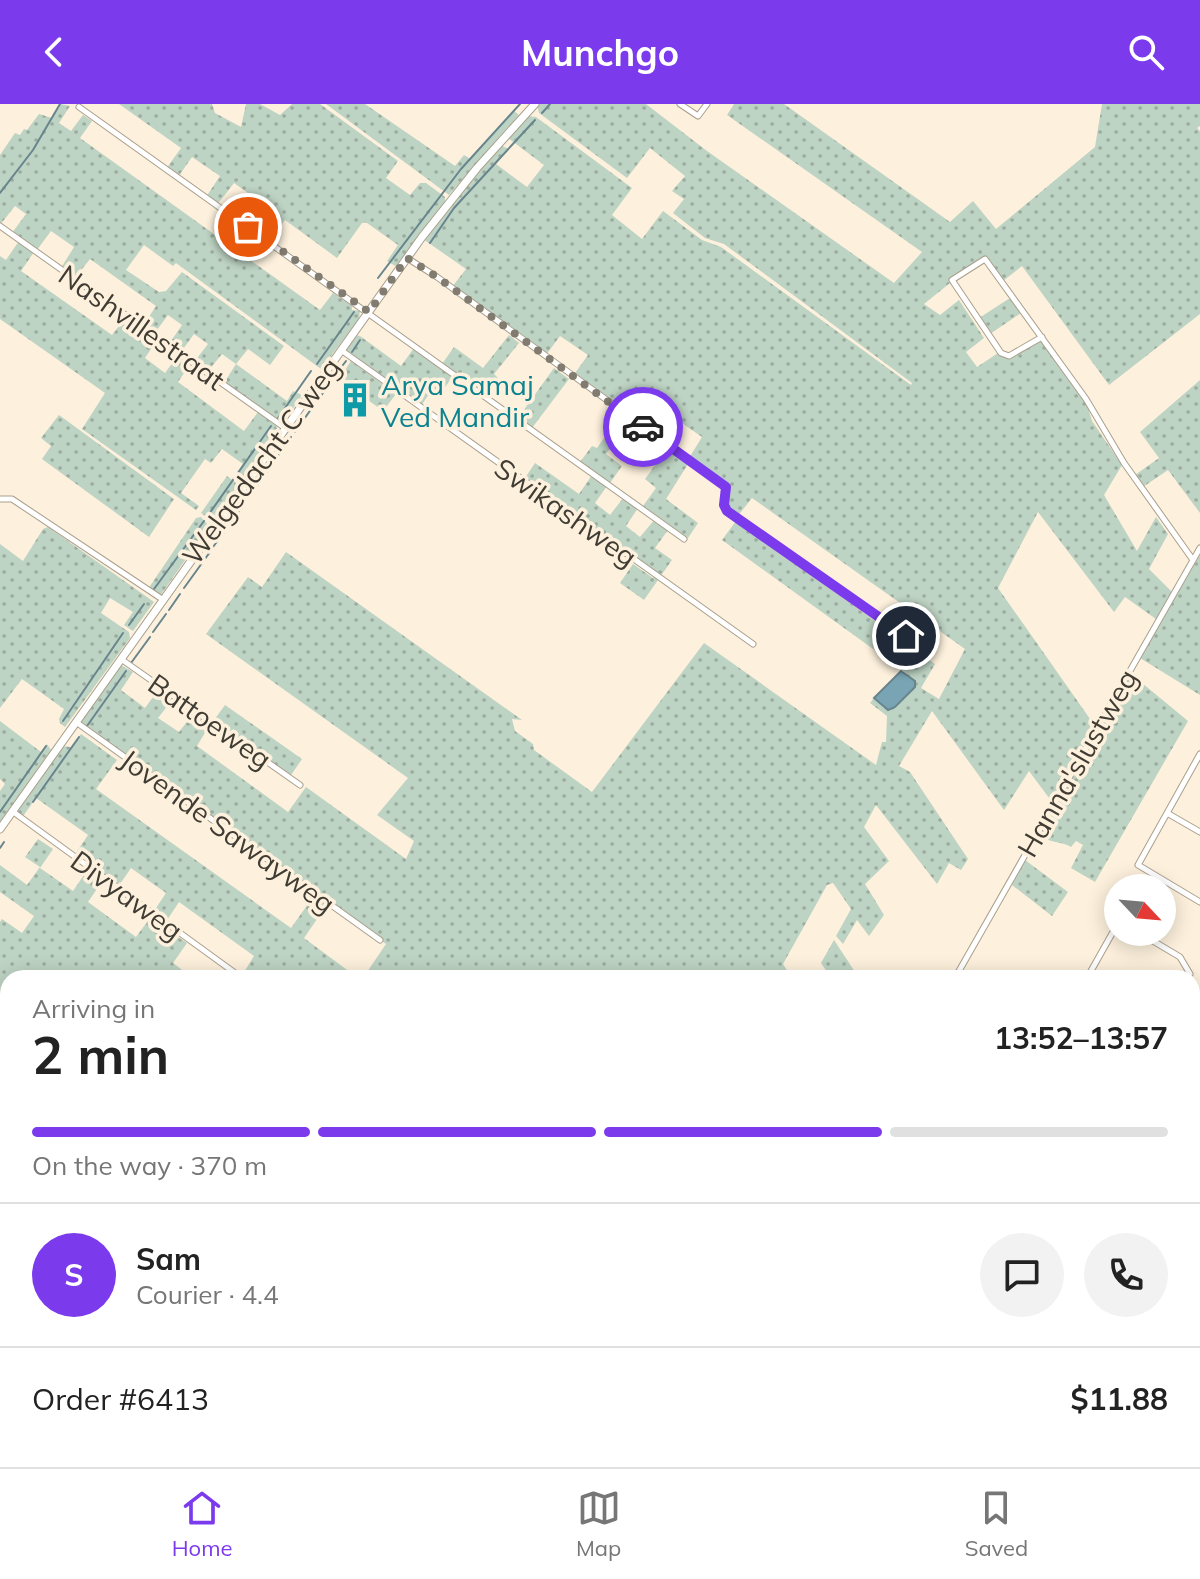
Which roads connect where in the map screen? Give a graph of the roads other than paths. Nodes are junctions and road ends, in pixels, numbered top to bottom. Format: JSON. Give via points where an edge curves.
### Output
{"nodes":[{"id":1,"x":535,"y":104,"type":"edge"},
{"id":2,"x":680,"y":104,"type":"edge"},
{"id":3,"x":707,"y":104,"type":"edge"},
{"id":4,"x":79,"y":107,"type":"dead end"},
{"id":5,"x":0,"y":226,"type":"edge"},
{"id":6,"x":407,"y":258,"type":"junction"},
{"id":7,"x":369,"y":312,"type":"junction"},
{"id":8,"x":1042,"y":337,"type":"junction"},
{"id":9,"x":341,"y":350,"type":"junction"},
{"id":10,"x":285,"y":428,"type":"junction"},
{"id":11,"x":0,"y":499,"type":"edge"},
{"id":12,"x":684,"y":539,"type":"dead end"},
{"id":13,"x":1200,"y":548,"type":"edge"},
{"id":14,"x":1193,"y":560,"type":"junction"},
{"id":15,"x":162,"y":599,"type":"junction"},
{"id":16,"x":753,"y":644,"type":"dead end"},
{"id":17,"x":929,"y":653,"type":"dead end"},
{"id":18,"x":120,"y":658,"type":"junction"},
{"id":19,"x":76,"y":722,"type":"junction"},
{"id":20,"x":1199,"y":759,"type":"edge"},
{"id":21,"x":300,"y":785,"type":"dead end"},
{"id":22,"x":12,"y":811,"type":"junction"},
{"id":23,"x":1167,"y":813,"type":"junction"},
{"id":24,"x":0,"y":829,"type":"edge"},
{"id":25,"x":1200,"y":832,"type":"edge"},
{"id":26,"x":1200,"y":902,"type":"edge"},
{"id":27,"x":380,"y":940,"type":"dead end"},
{"id":28,"x":1105,"y":946,"type":"edge"},
{"id":29,"x":1162,"y":946,"type":"edge"},
{"id":30,"x":231,"y":970,"type":"edge"},
{"id":31,"x":960,"y":970,"type":"edge"},
{"id":32,"x":1092,"y":970,"type":"edge"},
{"id":33,"x":1188,"y":970,"type":"edge"}],
"edges":[{"from":1,"to":6,"type":"street","name":"Welgedacht C weg","via":[[452,197]]},
{"from":2,"to":3,"type":"street","via":[[698,116]]},
{"from":4,"to":7,"type":"street"},
{"from":5,"to":10,"type":"street","name":"Nashvillestraat"},
{"from":6,"to":7,"type":"street","name":"Welgedacht C weg"},
{"from":6,"to":17,"type":"street","via":[[724,485],[727,511]]},
{"from":7,"to":9,"type":"street","name":"Welgedacht C weg"},
{"from":7,"to":12,"type":"street"},
{"from":8,"to":8,"type":"street","via":[[1009,356],[1001,353],[952,280],[985,259]]},
{"from":8,"to":14,"type":"street"},
{"from":9,"to":10,"type":"street","name":"Welgedacht C weg"},
{"from":9,"to":16,"type":"street","name":"Swikashweg"},
{"from":10,"to":15,"type":"street","name":"Welgedacht C weg"},
{"from":11,"to":15,"type":"street","via":[[12,499]]},
{"from":13,"to":14,"type":"street","name":"Hanna'slustweg"},
{"from":14,"to":31,"type":"street","name":"Hanna'slustweg"},
{"from":15,"to":18,"type":"street","name":"Welgedacht C weg"},
{"from":18,"to":19,"type":"street","name":"Welgedacht C weg"},
{"from":18,"to":21,"type":"street","name":"Battoeweg"},
{"from":19,"to":22,"type":"street","name":"Welgedacht C weg"},
{"from":19,"to":27,"type":"street","name":"Jovende Sawayweg"},
{"from":20,"to":23,"type":"street"},
{"from":22,"to":24,"type":"street","name":"Welgedacht C weg"},
{"from":22,"to":30,"type":"street","name":"Divyaweg"},
{"from":23,"to":25,"type":"street"},
{"from":23,"to":26,"type":"street","via":[[1138,865]]},
{"from":28,"to":32,"type":"street"},
{"from":29,"to":33,"type":"street","via":[[1180,957]]}]}
